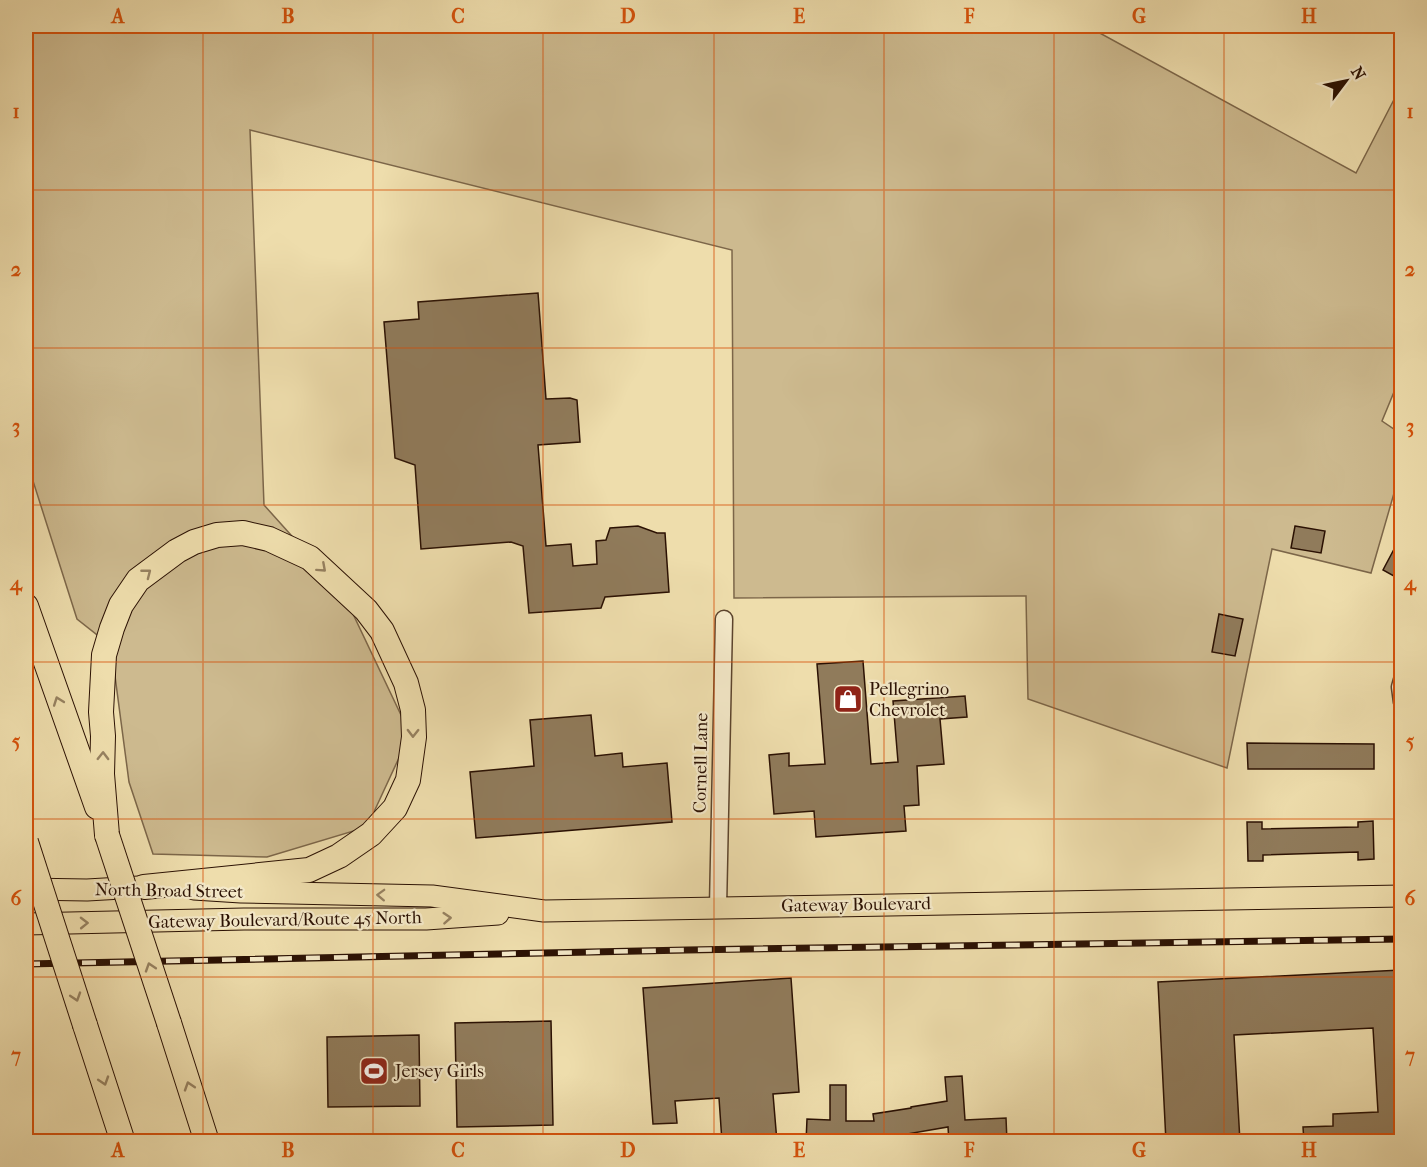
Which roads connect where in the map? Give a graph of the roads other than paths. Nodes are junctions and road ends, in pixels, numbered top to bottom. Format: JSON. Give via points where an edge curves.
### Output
{"nodes":[{"id":1,"x":26,"y":606,"type":"edge"},
{"id":2,"x":724,"y":619,"type":"dead end"},
{"id":3,"x":1401,"y":680,"type":"edge"},
{"id":4,"x":1401,"y":702,"type":"edge"},
{"id":5,"x":107,"y":835,"type":"junction"},
{"id":6,"x":26,"y":842,"type":"edge"},
{"id":7,"x":144,"y":887,"type":"junction"},
{"id":8,"x":26,"y":889,"type":"edge"},
{"id":9,"x":312,"y":893,"type":"joint"},
{"id":10,"x":1401,"y":896,"type":"edge"},
{"id":11,"x":718,"y":908,"type":"junction"},
{"id":12,"x":543,"y":911,"type":"junction"},
{"id":13,"x":26,"y":924,"type":"edge"},
{"id":14,"x":123,"y":1142,"type":"edge"},
{"id":15,"x":207,"y":1142,"type":"edge"}],
"edges":[{"from":5,"to":1,"type":"highway","one_way":true},
{"from":2,"to":11,"type":"street","name":"Cornell Lane"},
{"from":3,"to":4,"type":"street"},
{"from":5,"to":7,"type":"highway","one_way":true,"via":[[102,774],[104,655],[122,605],[138,580],[177,551],[217,535],[243,533],[269,539],[310,558],[366,610],[382,631],[406,683],[414,737],[408,780],[395,808],[371,834],[309,870]]},
{"from":15,"to":5,"type":"highway","one_way":true,"bridge":true},
{"from":6,"to":14,"type":"highway","one_way":true,"bridge":true},
{"from":7,"to":8,"type":"main road","name":"North Broad Street"},
{"from":7,"to":9,"type":"main road","name":"North Broad Street"},
{"from":12,"to":9,"type":"main road","name":"Gateway Boulevard","one_way":true,"via":[[432,896]]},
{"from":10,"to":11,"type":"main road","name":"Gateway Boulevard"},
{"from":11,"to":12,"type":"main road","name":"Gateway Boulevard"},
{"from":13,"to":12,"type":"main road","name":"Gateway Boulevard/Route 45 North","one_way":true,"via":[[426,919]]}]}
